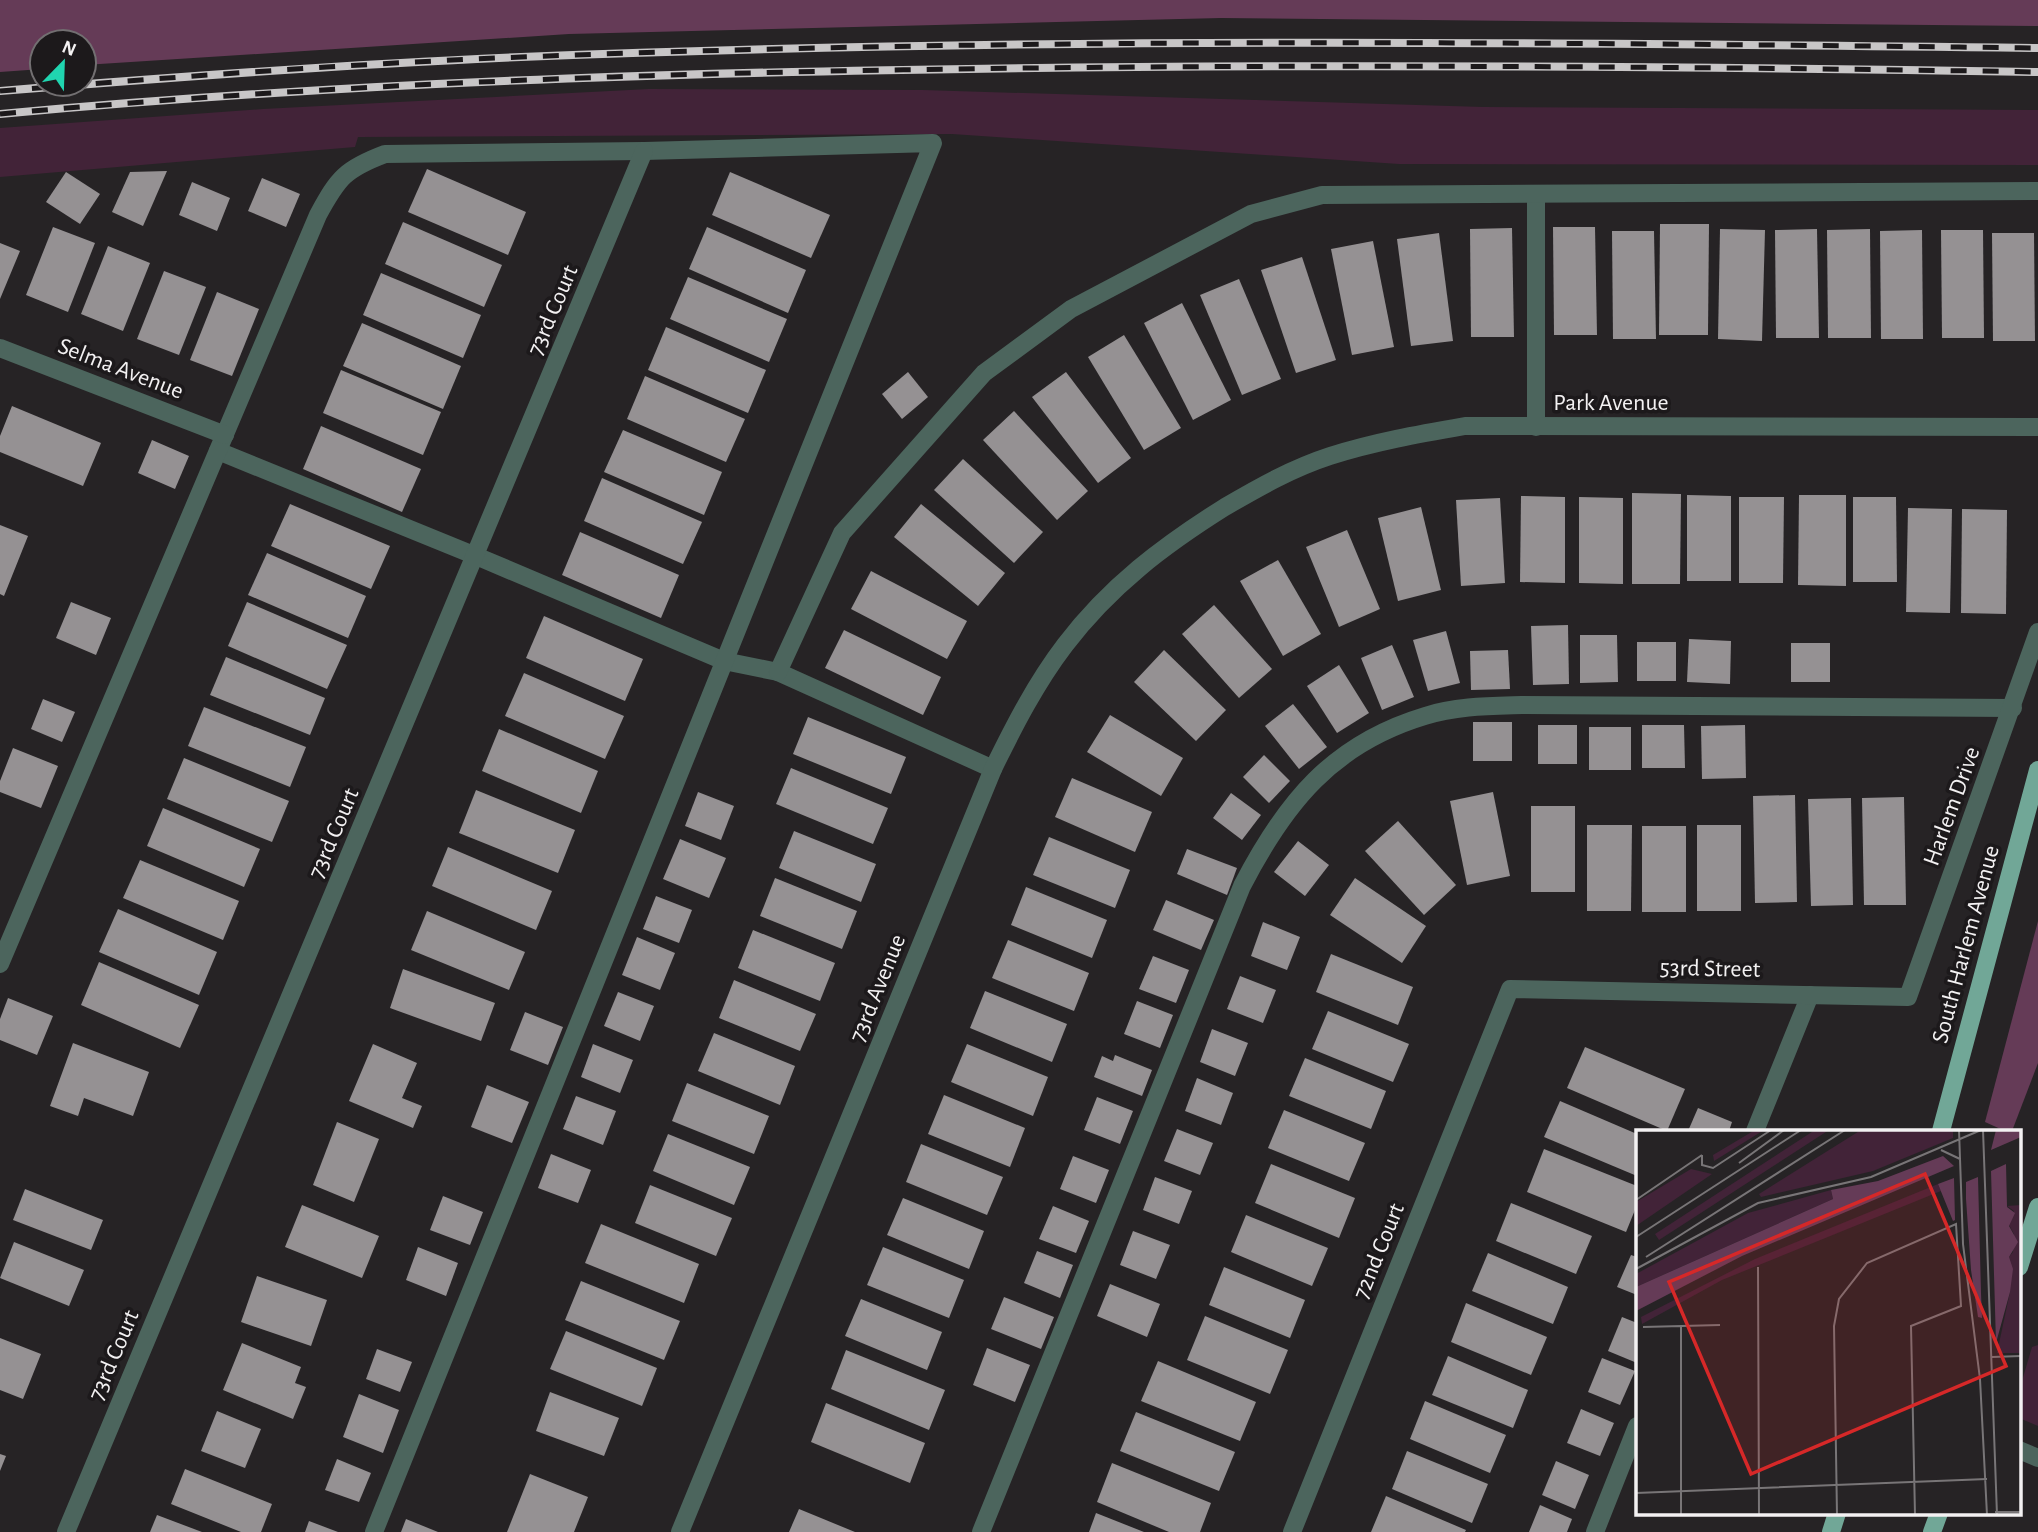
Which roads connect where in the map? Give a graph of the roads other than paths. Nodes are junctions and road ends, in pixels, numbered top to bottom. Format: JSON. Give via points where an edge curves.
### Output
{"nodes":[{"id":1,"x":644,"y":152,"type":"junction"},
{"id":2,"x":2038,"y":191,"type":"edge"},
{"id":3,"x":1536,"y":194,"type":"junction"},
{"id":4,"x":0,"y":348,"type":"edge"},
{"id":5,"x":1536,"y":427,"type":"junction"},
{"id":6,"x":2038,"y":427,"type":"edge"},
{"id":7,"x":221,"y":443,"type":"junction"},
{"id":8,"x":1204,"y":520,"type":"joint"},
{"id":9,"x":476,"y":556,"type":"junction"},
{"id":10,"x":2038,"y":632,"type":"edge"},
{"id":11,"x":724,"y":661,"type":"junction"},
{"id":12,"x":778,"y":672,"type":"junction"},
{"id":13,"x":2013,"y":708,"type":"junction"},
{"id":14,"x":993,"y":769,"type":"junction"},
{"id":15,"x":2038,"y":770,"type":"edge"},
{"id":16,"x":0,"y":964,"type":"edge"},
{"id":17,"x":1510,"y":989,"type":"joint"},
{"id":18,"x":1810,"y":995,"type":"junction"},
{"id":19,"x":1909,"y":997,"type":"joint"},
{"id":20,"x":1755,"y":1130,"type":"edge"},
{"id":21,"x":1941,"y":1130,"type":"edge"},
{"id":22,"x":2038,"y":1207,"type":"edge"},
{"id":23,"x":2021,"y":1260,"type":"edge"},
{"id":24,"x":1636,"y":1429,"type":"edge"},
{"id":25,"x":2021,"y":1451,"type":"edge"},
{"id":26,"x":2038,"y":1458,"type":"edge"},
{"id":27,"x":1837,"y":1514,"type":"edge"},
{"id":28,"x":66,"y":1532,"type":"edge"},
{"id":29,"x":374,"y":1532,"type":"edge"},
{"id":30,"x":680,"y":1532,"type":"edge"},
{"id":31,"x":981,"y":1532,"type":"edge"},
{"id":32,"x":1292,"y":1532,"type":"edge"},
{"id":33,"x":1595,"y":1532,"type":"edge"},
{"id":34,"x":1831,"y":1532,"type":"edge"}],
"edges":[{"from":1,"to":7,"type":"street","via":[[386,154],[358,164],[334,186],[318,215]]},
{"from":1,"to":9,"type":"street","name":"73rd Court"},
{"from":1,"to":11,"type":"street","via":[[933,143]]},
{"from":2,"to":3,"type":"street"},
{"from":3,"to":5,"type":"street"},
{"from":3,"to":12,"type":"street","via":[[1322,195],[1251,214],[1071,309],[984,373],[842,533]]},
{"from":4,"to":7,"type":"street","name":"Selma Avenue"},
{"from":5,"to":6,"type":"street","name":"Park Avenue"},
{"from":5,"to":8,"type":"street","name":"Park Avenue","via":[[1465,426],[1392,438],[1328,456],[1267,482]]},
{"from":7,"to":9,"type":"street","name":"Selma Avenue"},
{"from":7,"to":16,"type":"street"},
{"from":8,"to":14,"type":"street","name":"73rd Avenue","via":[[1148,559],[1103,600],[1064,646]]},
{"from":9,"to":11,"type":"street","name":"Selma Avenue"},
{"from":9,"to":28,"type":"street","name":"73rd Court"},
{"from":10,"to":13,"type":"street","name":"Harlem Drive"},
{"from":11,"to":12,"type":"street","name":"Selma Avenue"},
{"from":11,"to":29,"type":"street"},
{"from":12,"to":14,"type":"street","name":"Selma Avenue"},
{"from":13,"to":19,"type":"street","name":"Harlem Drive"},
{"from":13,"to":31,"type":"street","via":[[1472,707],[1427,715],[1385,731],[1320,773],[1265,842],[1242,886]]},
{"from":14,"to":30,"type":"street","name":"73rd Avenue"},
{"from":15,"to":21,"type":"main road","name":"South Harlem Avenue"},
{"from":17,"to":18,"type":"street","name":"53rd Street"},
{"from":17,"to":32,"type":"street","name":"72nd Court"},
{"from":18,"to":19,"type":"street","name":"53rd Street"},
{"from":18,"to":20,"type":"street"},
{"from":22,"to":23,"type":"main road"},
{"from":24,"to":33,"type":"street"},
{"from":25,"to":26,"type":"street"},
{"from":27,"to":34,"type":"main road"}]}
